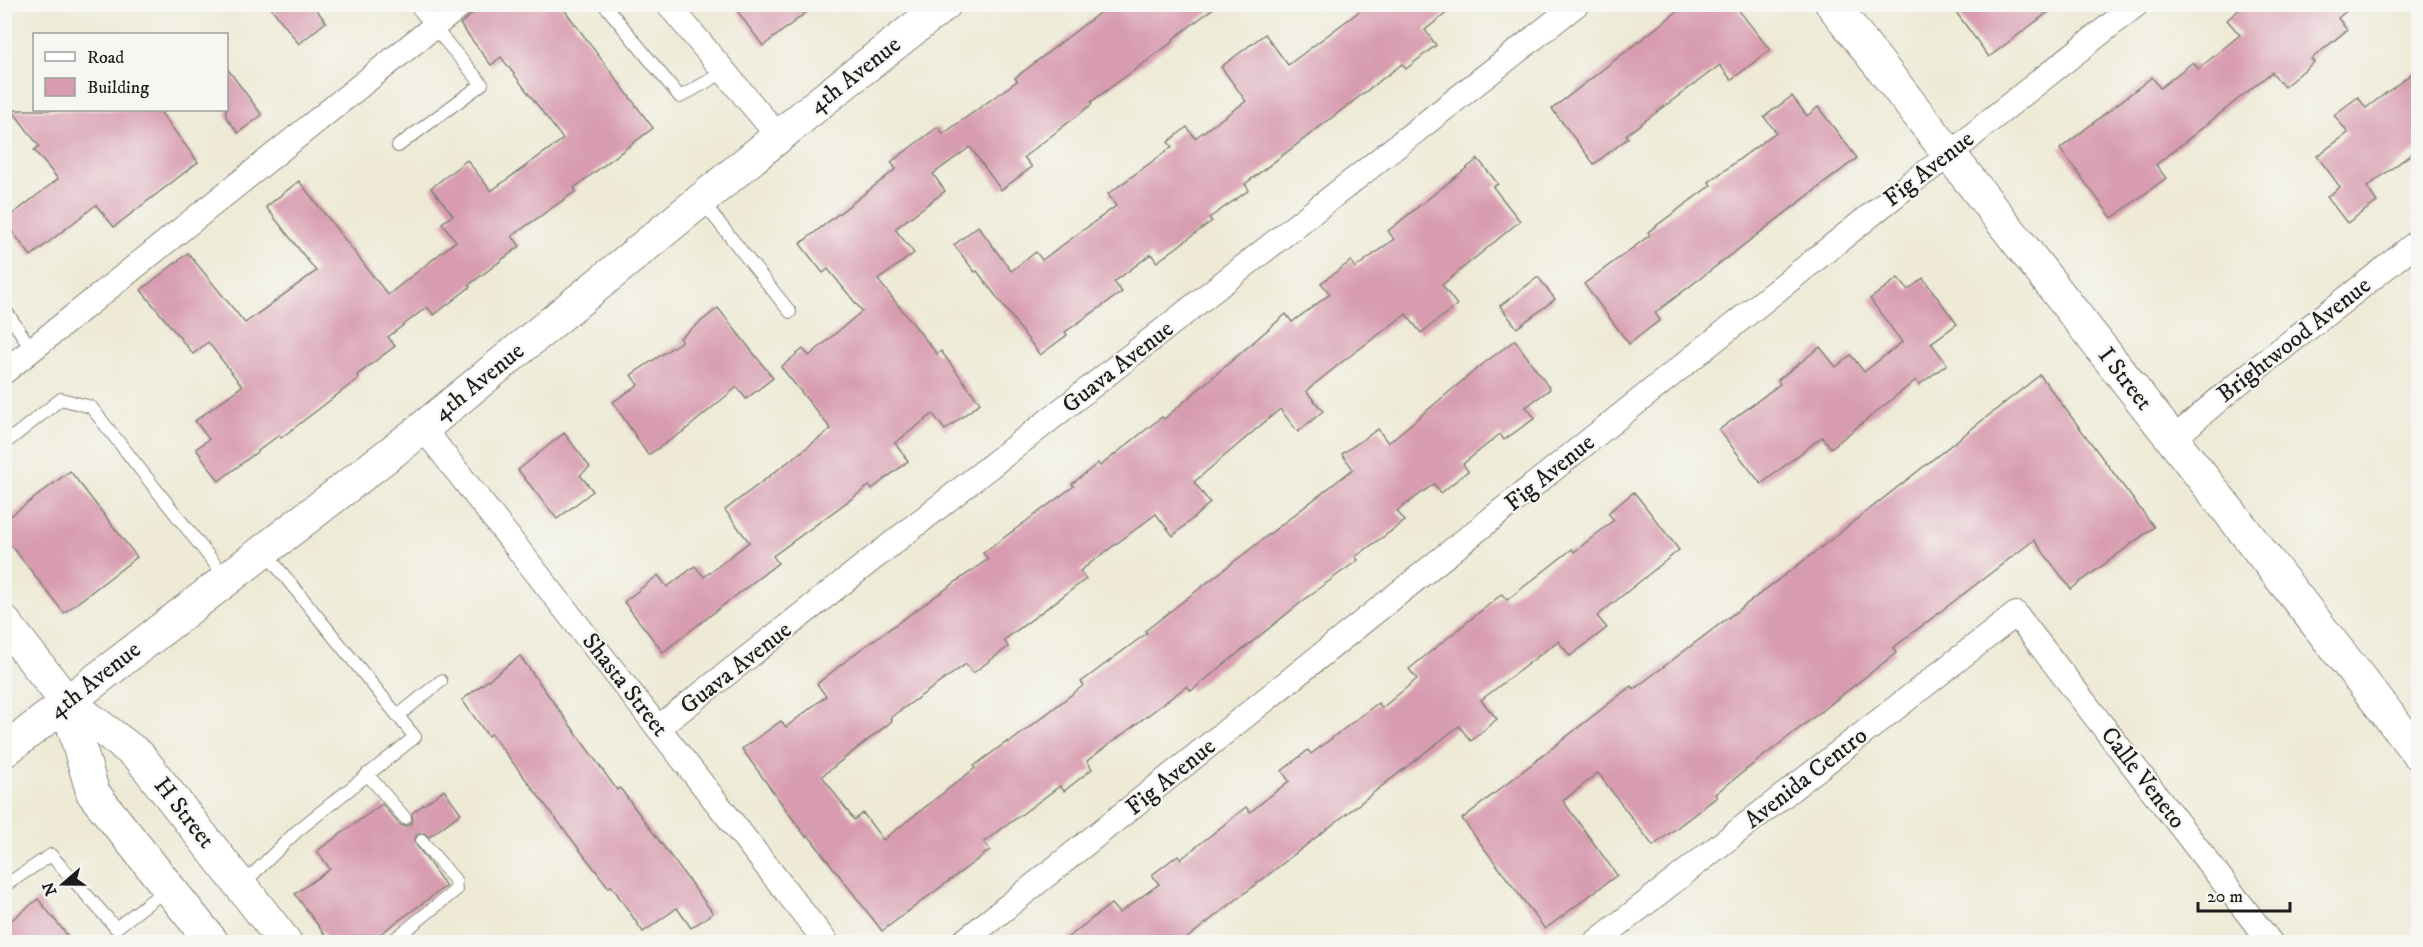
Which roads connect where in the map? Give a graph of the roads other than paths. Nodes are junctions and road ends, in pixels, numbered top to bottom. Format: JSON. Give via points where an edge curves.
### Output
{"nodes":[{"id":1,"x":414,"y":4,"type":"edge"},
{"id":2,"x":462,"y":4,"type":"edge"},
{"id":3,"x":604,"y":4,"type":"edge"},
{"id":4,"x":668,"y":4,"type":"edge"},
{"id":5,"x":945,"y":4,"type":"edge"},
{"id":6,"x":1577,"y":4,"type":"edge"},
{"id":7,"x":1832,"y":4,"type":"edge"},
{"id":8,"x":2137,"y":4,"type":"edge"},
{"id":9,"x":434,"y":27,"type":"junction"},
{"id":10,"x":724,"y":72,"type":"junction"},
{"id":11,"x":779,"y":137,"type":"junction"},
{"id":12,"x":398,"y":146,"type":"dead end"},
{"id":13,"x":1951,"y":154,"type":"junction"},
{"id":14,"x":700,"y":199,"type":"junction"},
{"id":15,"x":2418,"y":242,"type":"edge"},
{"id":16,"x":4,"y":308,"type":"edge"},
{"id":17,"x":790,"y":312,"type":"dead end"},
{"id":18,"x":33,"y":351,"type":"junction"},
{"id":19,"x":4,"y":372,"type":"edge"},
{"id":20,"x":423,"y":428,"type":"junction"},
{"id":21,"x":2172,"y":441,"type":"junction"},
{"id":22,"x":4,"y":444,"type":"edge"},
{"id":23,"x":264,"y":551,"type":"junction"},
{"id":24,"x":227,"y":579,"type":"junction"},
{"id":25,"x":2016,"y":614,"type":"joint"},
{"id":26,"x":4,"y":622,"type":"edge"},
{"id":27,"x":441,"y":681,"type":"dead end"},
{"id":28,"x":66,"y":701,"type":"junction"},
{"id":29,"x":399,"y":716,"type":"junction"},
{"id":30,"x":658,"y":728,"type":"junction"},
{"id":31,"x":4,"y":751,"type":"edge"},
{"id":32,"x":2418,"y":753,"type":"edge"},
{"id":33,"x":368,"y":774,"type":"junction"},
{"id":34,"x":405,"y":818,"type":"dead end"},
{"id":35,"x":422,"y":842,"type":"dead end"},
{"id":36,"x":241,"y":885,"type":"junction"},
{"id":37,"x":4,"y":886,"type":"edge"},
{"id":38,"x":169,"y":888,"type":"junction"},
{"id":39,"x":212,"y":942,"type":"edge"},
{"id":40,"x":285,"y":942,"type":"edge"},
{"id":41,"x":392,"y":942,"type":"edge"},
{"id":42,"x":826,"y":942,"type":"edge"},
{"id":43,"x":963,"y":942,"type":"edge"},
{"id":44,"x":1596,"y":942,"type":"edge"},
{"id":45,"x":2270,"y":942,"type":"edge"}],
"edges":[{"from":1,"to":9,"type":"lane"},
{"from":2,"to":9,"type":"street"},
{"from":3,"to":10,"type":"lane","via":[[680,97]]},
{"from":4,"to":10,"type":"street"},
{"from":5,"to":11,"type":"main road","name":"4th Avenue"},
{"from":6,"to":30,"type":"street","name":"Guava Avenue"},
{"from":7,"to":13,"type":"main road","name":"I Street"},
{"from":8,"to":13,"type":"street","name":"Fig Avenue"},
{"from":9,"to":12,"type":"lane","via":[[482,84]]},
{"from":9,"to":18,"type":"street"},
{"from":10,"to":11,"type":"street"},
{"from":11,"to":14,"type":"main road","name":"4th Avenue"},
{"from":13,"to":21,"type":"main road","name":"I Street"},
{"from":13,"to":43,"type":"street","name":"Fig Avenue"},
{"from":14,"to":17,"type":"lane"},
{"from":14,"to":20,"type":"main road","name":"4th Avenue"},
{"from":15,"to":21,"type":"street","name":"Brightwood Avenue","via":[[2205,409]]},
{"from":16,"to":18,"type":"lane"},
{"from":18,"to":19,"type":"street"},
{"from":20,"to":23,"type":"main road","name":"4th Avenue"},
{"from":20,"to":30,"type":"street","name":"Shasta Street"},
{"from":21,"to":32,"type":"main road","name":"I Street"},
{"from":22,"to":24,"type":"lane","via":[[61,399],[91,407]]},
{"from":23,"to":24,"type":"main road","name":"4th Avenue"},
{"from":23,"to":29,"type":"lane"},
{"from":24,"to":28,"type":"main road","name":"4th Avenue"},
{"from":25,"to":44,"type":"street","name":"Avenida Centro"},
{"from":25,"to":45,"type":"street","name":"Calle Veneto"},
{"from":26,"to":28,"type":"main road","name":"H Street"},
{"from":27,"to":29,"type":"lane"},
{"from":28,"to":31,"type":"main road","name":"4th Avenue"},
{"from":28,"to":36,"type":"main road","name":"H Street","via":[[139,756]]},
{"from":28,"to":38,"type":"main road","name":"H Street","via":[[93,793]]},
{"from":29,"to":33,"type":"lane","via":[[415,737]]},
{"from":30,"to":42,"type":"street","name":"Shasta Street"},
{"from":33,"to":34,"type":"lane"},
{"from":33,"to":36,"type":"lane","via":[[297,831]]},
{"from":35,"to":41,"type":"lane","via":[[455,880],[456,890]]},
{"from":36,"to":40,"type":"main road","name":"H Street"},
{"from":37,"to":38,"type":"lane","via":[[51,855],[116,928]]},
{"from":38,"to":39,"type":"main road","name":"H Street"}]}
